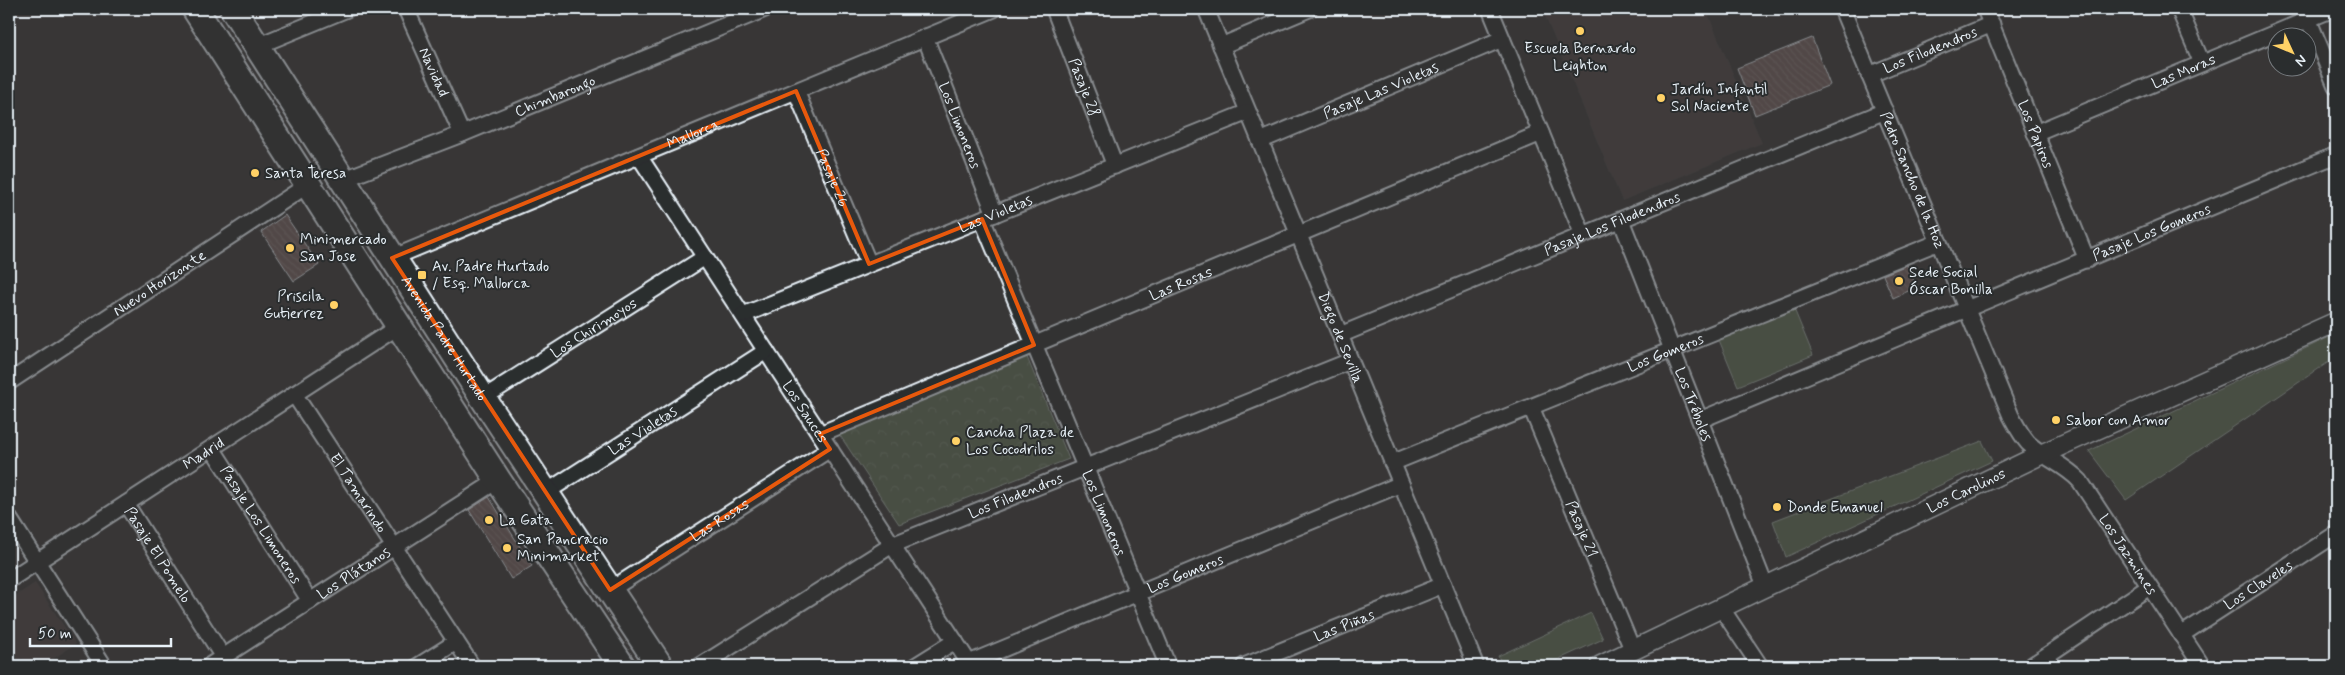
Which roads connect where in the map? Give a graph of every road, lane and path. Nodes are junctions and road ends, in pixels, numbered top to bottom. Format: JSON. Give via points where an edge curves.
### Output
{"nodes":[{"id":1,"x":195,"y":9,"type":"edge"},
{"id":2,"x":232,"y":9,"type":"edge"},
{"id":3,"x":347,"y":9,"type":"edge"},
{"id":4,"x":406,"y":9,"type":"edge"},
{"id":5,"x":765,"y":9,"type":"edge"},
{"id":6,"x":994,"y":9,"type":"edge"},
{"id":7,"x":1054,"y":9,"type":"edge"},
{"id":8,"x":1206,"y":9,"type":"edge"},
{"id":9,"x":1309,"y":9,"type":"edge"},
{"id":10,"x":1490,"y":9,"type":"edge"},
{"id":11,"x":1842,"y":9,"type":"edge"},
{"id":12,"x":1986,"y":9,"type":"edge"},
{"id":13,"x":2180,"y":9,"type":"edge"},
{"id":14,"x":2332,"y":9,"type":"edge"},
{"id":15,"x":742,"y":13,"type":"edge"},
{"id":16,"x":2306,"y":14,"type":"edge"},
{"id":17,"x":1992,"y":24,"type":"junction"},
{"id":18,"x":925,"y":37,"type":"junction"},
{"id":19,"x":1502,"y":39,"type":"junction"},
{"id":20,"x":257,"y":46,"type":"junction"},
{"id":21,"x":1221,"y":46,"type":"junction"},
{"id":22,"x":2202,"y":63,"type":"junction"},
{"id":23,"x":1869,"y":75,"type":"junction"},
{"id":24,"x":2336,"y":86,"type":"edge"},
{"id":25,"x":796,"y":91,"type":"junction"},
{"id":26,"x":1885,"y":111,"type":"junction"},
{"id":27,"x":1248,"y":112,"type":"junction"},
{"id":28,"x":1541,"y":133,"type":"junction"},
{"id":29,"x":2035,"y":133,"type":"junction"},
{"id":30,"x":462,"y":134,"type":"junction"},
{"id":31,"x":1260,"y":141,"type":"junction"},
{"id":32,"x":2336,"y":155,"type":"edge"},
{"id":33,"x":638,"y":156,"type":"junction"},
{"id":34,"x":1115,"y":166,"type":"junction"},
{"id":35,"x":342,"y":180,"type":"junction"},
{"id":36,"x":309,"y":184,"type":"junction"},
{"id":37,"x":988,"y":216,"type":"junction"},
{"id":38,"x":1621,"y":220,"type":"junction"},
{"id":39,"x":1299,"y":234,"type":"junction"},
{"id":40,"x":1583,"y":235,"type":"junction"},
{"id":41,"x":1939,"y":242,"type":"junction"},
{"id":42,"x":705,"y":257,"type":"junction"},
{"id":43,"x":392,"y":258,"type":"junction"},
{"id":44,"x":2087,"y":260,"type":"junction"},
{"id":45,"x":869,"y":264,"type":"junction"},
{"id":46,"x":1967,"y":310,"type":"junction"},
{"id":47,"x":743,"y":315,"type":"junction"},
{"id":48,"x":2336,"y":322,"type":"edge"},
{"id":49,"x":399,"y":326,"type":"junction"},
{"id":50,"x":1340,"y":335,"type":"junction"},
{"id":51,"x":1034,"y":345,"type":"junction"},
{"id":52,"x":1672,"y":350,"type":"junction"},
{"id":53,"x":766,"y":351,"type":"junction"},
{"id":54,"x":1350,"y":361,"type":"junction"},
{"id":55,"x":9,"y":382,"type":"edge"},
{"id":56,"x":294,"y":394,"type":"junction"},
{"id":57,"x":483,"y":398,"type":"junction"},
{"id":58,"x":1531,"y":407,"type":"junction"},
{"id":59,"x":1700,"y":420,"type":"junction"},
{"id":60,"x":820,"y":434,"type":"junction"},
{"id":61,"x":212,"y":448,"type":"junction"},
{"id":62,"x":830,"y":449,"type":"junction"},
{"id":63,"x":2042,"y":454,"type":"junction"},
{"id":64,"x":1392,"y":463,"type":"junction"},
{"id":65,"x":1085,"y":467,"type":"junction"},
{"id":66,"x":498,"y":480,"type":"junction"},
{"id":67,"x":1401,"y":484,"type":"junction"},
{"id":68,"x":545,"y":493,"type":"junction"},
{"id":69,"x":126,"y":504,"type":"junction"},
{"id":70,"x":9,"y":518,"type":"edge"},
{"id":71,"x":2336,"y":534,"type":"edge"},
{"id":72,"x":892,"y":545,"type":"junction"},
{"id":73,"x":394,"y":547,"type":"junction"},
{"id":74,"x":37,"y":562,"type":"junction"},
{"id":75,"x":9,"y":580,"type":"edge"},
{"id":76,"x":1443,"y":585,"type":"junction"},
{"id":77,"x":2149,"y":587,"type":"junction"},
{"id":78,"x":1766,"y":588,"type":"junction"},
{"id":79,"x":610,"y":590,"type":"junction"},
{"id":80,"x":1138,"y":593,"type":"junction"},
{"id":81,"x":310,"y":602,"type":"junction"},
{"id":82,"x":1722,"y":608,"type":"junction"},
{"id":83,"x":2181,"y":635,"type":"junction"},
{"id":84,"x":955,"y":641,"type":"junction"},
{"id":85,"x":456,"y":642,"type":"junction"},
{"id":86,"x":1633,"y":650,"type":"junction"},
{"id":87,"x":223,"y":657,"type":"junction"},
{"id":88,"x":970,"y":665,"type":"edge"},
{"id":89,"x":104,"y":666,"type":"edge"},
{"id":90,"x":209,"y":666,"type":"edge"},
{"id":91,"x":418,"y":666,"type":"edge"},
{"id":92,"x":472,"y":666,"type":"edge"},
{"id":93,"x":622,"y":666,"type":"edge"},
{"id":94,"x":660,"y":666,"type":"edge"},
{"id":95,"x":700,"y":666,"type":"edge"},
{"id":96,"x":915,"y":666,"type":"edge"},
{"id":97,"x":1168,"y":666,"type":"edge"},
{"id":98,"x":1244,"y":666,"type":"edge"},
{"id":99,"x":1476,"y":666,"type":"edge"},
{"id":100,"x":1600,"y":666,"type":"edge"},
{"id":101,"x":1760,"y":666,"type":"edge"},
{"id":102,"x":2031,"y":666,"type":"edge"},
{"id":103,"x":2202,"y":666,"type":"edge"}],
"edges":[{"from":1,"to":36,"type":"main road","name":"Avenida Padre Hurtado"},
{"from":2,"to":20,"type":"main road","name":"Avenida Padre Hurtado"},
{"from":3,"to":20,"type":"street"},
{"from":4,"to":30,"type":"street","name":"Navidad"},
{"from":5,"to":15,"type":"street","name":"Chimbarongo"},
{"from":6,"to":18,"type":"street","name":"Mallorca"},
{"from":7,"to":34,"type":"street","name":"Pasaje 28"},
{"from":8,"to":21,"type":"street","name":"Diego de Sevilla"},
{"from":9,"to":21,"type":"street"},
{"from":10,"to":19,"type":"street"},
{"from":11,"to":23,"type":"street","name":"Pedro Sancho de la Hoz"},
{"from":12,"to":17,"type":"street","name":"Los Papiros"},
{"from":13,"to":22,"type":"street"},
{"from":14,"to":16,"type":"street","name":"Las Moras"},
{"from":15,"to":30,"type":"street","name":"Chimbarongo"},
{"from":16,"to":22,"type":"street","name":"Las Moras"},
{"from":16,"to":24,"type":"street"},
{"from":17,"to":23,"type":"street","name":"Los Filodendros"},
{"from":17,"to":29,"type":"street","name":"Los Papiros"},
{"from":18,"to":25,"type":"street","name":"Mallorca"},
{"from":18,"to":37,"type":"street","name":"Los Limoneros"},
{"from":19,"to":28,"type":"street"},
{"from":19,"to":31,"type":"street","name":"Pasaje Las Violetas"},
{"from":20,"to":35,"type":"main road","name":"Avenida Padre Hurtado"},
{"from":21,"to":27,"type":"street","name":"Diego de Sevilla"},
{"from":22,"to":29,"type":"street","name":"Las Moras"},
{"from":23,"to":26,"type":"street","name":"Pedro Sancho de la Hoz"},
{"from":25,"to":33,"type":"street","name":"Mallorca"},
{"from":25,"to":45,"type":"street","name":"Pasaje 26"},
{"from":26,"to":38,"type":"street","name":"Pasaje Los Filodendros"},
{"from":26,"to":41,"type":"street","name":"Pedro Sancho de la Hoz"},
{"from":27,"to":31,"type":"street","name":"Diego de Sevilla"},
{"from":27,"to":34,"type":"street","name":"Las Violetas"},
{"from":28,"to":39,"type":"street","name":"Las Rosas"},
{"from":28,"to":40,"type":"street"},
{"from":29,"to":44,"type":"street","name":"Los Papiros"},
{"from":30,"to":35,"type":"street","name":"Chimbarongo"},
{"from":31,"to":39,"type":"street","name":"Diego de Sevilla"},
{"from":32,"to":44,"type":"street","name":"Pasaje Los Gomeros"},
{"from":33,"to":42,"type":"street","name":"Los Sauces"},
{"from":33,"to":43,"type":"street","name":"Mallorca"},
{"from":34,"to":37,"type":"street","name":"Las Violetas"},
{"from":35,"to":43,"type":"main road","name":"Avenida Padre Hurtado"},
{"from":36,"to":49,"type":"main road","name":"Avenida Padre Hurtado"},
{"from":36,"to":55,"type":"street","name":"Nuevo Horizonte"},
{"from":37,"to":45,"type":"street","name":"Las Violetas"},
{"from":37,"to":51,"type":"street","name":"Los Limoneros"},
{"from":38,"to":40,"type":"street","name":"Pasaje Los Filodendros"},
{"from":38,"to":52,"type":"street","name":"Los Tréboles"},
{"from":39,"to":50,"type":"street","name":"Diego de Sevilla"},
{"from":39,"to":51,"type":"street","name":"Las Rosas"},
{"from":40,"to":50,"type":"street","name":"Pasaje Los Filodendros"},
{"from":41,"to":46,"type":"street","name":"Pedro Sancho de la Hoz"},
{"from":41,"to":52,"type":"street","name":"Los Gomeros"},
{"from":42,"to":47,"type":"street","name":"Los Sauces"},
{"from":42,"to":57,"type":"street","name":"Los Chirimoyos"},
{"from":43,"to":57,"type":"main road","name":"Avenida Padre Hurtado"},
{"from":44,"to":46,"type":"street","name":"Pasaje Los Gomeros"},
{"from":45,"to":47,"type":"street","name":"Las Violetas"},
{"from":46,"to":59,"type":"street"},
{"from":46,"to":63,"type":"street","name":"Pedro Sancho de la Hoz","via":[[2010,416],[2028,442]]},
{"from":47,"to":53,"type":"street","name":"Los Sauces"},
{"from":48,"to":63,"type":"street","name":"Los Carolinos"},
{"from":49,"to":56,"type":"street","name":"Madrid"},
{"from":49,"to":66,"type":"main road","name":"Avenida Padre Hurtado"},
{"from":50,"to":54,"type":"street","name":"Diego de Sevilla"},
{"from":51,"to":60,"type":"street","name":"Las Rosas"},
{"from":51,"to":65,"type":"street","name":"Los Limoneros"},
{"from":52,"to":58,"type":"street","name":"Los Gomeros"},
{"from":52,"to":59,"type":"street","name":"Los Tréboles"},
{"from":53,"to":60,"type":"street","name":"Los Sauces"},
{"from":53,"to":68,"type":"street","name":"Las Violetas"},
{"from":54,"to":64,"type":"street","name":"Diego de Sevilla"},
{"from":54,"to":65,"type":"street","name":"Los Filodendros"},
{"from":56,"to":61,"type":"street","name":"Madrid"},
{"from":56,"to":73,"type":"street","name":"El Tamarindo"},
{"from":57,"to":68,"type":"main road","name":"Avenida Padre Hurtado"},
{"from":58,"to":64,"type":"street","name":"Los Gomeros"},
{"from":58,"to":86,"type":"street","name":"Pasaje 21"},
{"from":59,"to":78,"type":"street","name":"Los Tréboles"},
{"from":60,"to":62,"type":"street","name":"Los Sauces"},
{"from":61,"to":69,"type":"street","name":"Madrid"},
{"from":61,"to":81,"type":"street","name":"Pasaje Los Limoneros"},
{"from":62,"to":72,"type":"street","name":"Los Sauces"},
{"from":62,"to":79,"type":"street","name":"Las Rosas"},
{"from":63,"to":77,"type":"street","name":"Los Jazmines","via":[[2068,469],[2080,481]]},
{"from":63,"to":78,"type":"street","name":"Los Carolinos"},
{"from":64,"to":67,"type":"street","name":"Diego de Sevilla"},
{"from":65,"to":72,"type":"street","name":"Los Filodendros"},
{"from":65,"to":80,"type":"street","name":"Los Limoneros"},
{"from":66,"to":73,"type":"street","name":"Los Plátanos"},
{"from":66,"to":93,"type":"main road","name":"Avenida Padre Hurtado"},
{"from":67,"to":76,"type":"street","name":"Diego de Sevilla"},
{"from":67,"to":80,"type":"street","name":"Los Gomeros"},
{"from":68,"to":79,"type":"main road","name":"Avenida Padre Hurtado"},
{"from":69,"to":74,"type":"street","name":"Madrid"},
{"from":69,"to":87,"type":"street","name":"Pasaje El Pomelo"},
{"from":70,"to":74,"type":"street"},
{"from":71,"to":83,"type":"street","name":"Los Claveles"},
{"from":72,"to":84,"type":"street","name":"Los Sauces"},
{"from":72,"to":95,"type":"street","name":"Los Filodendros"},
{"from":73,"to":81,"type":"street","name":"Los Plátanos"},
{"from":73,"to":85,"type":"street","name":"El Tamarindo"},
{"from":74,"to":75,"type":"street","name":"Madrid"},
{"from":74,"to":89,"type":"street"},
{"from":76,"to":98,"type":"street","name":"Las Piñas"},
{"from":76,"to":99,"type":"street","name":"Diego de Sevilla"},
{"from":77,"to":83,"type":"street","name":"Los Jazmines"},
{"from":77,"to":102,"type":"street"},
{"from":78,"to":82,"type":"street","name":"Los Carolinos"},
{"from":79,"to":94,"type":"main road","name":"Avenida Padre Hurtado"},
{"from":80,"to":88,"type":"street","name":"Los Gomeros"},
{"from":80,"to":97,"type":"street","name":"Los Limoneros"},
{"from":81,"to":87,"type":"street","name":"Los Plátanos"},
{"from":82,"to":86,"type":"street","name":"Los Carolinos"},
{"from":82,"to":101,"type":"street"},
{"from":83,"to":103,"type":"street","name":"Los Jazmines"},
{"from":84,"to":88,"type":"street","name":"Los Sauces"},
{"from":84,"to":96,"type":"street"},
{"from":85,"to":91,"type":"street"},
{"from":85,"to":92,"type":"street","name":"El Tamarindo"},
{"from":86,"to":100,"type":"street","name":"Los Carolinos"},
{"from":87,"to":90,"type":"street","name":"Los Plátanos"}]}
